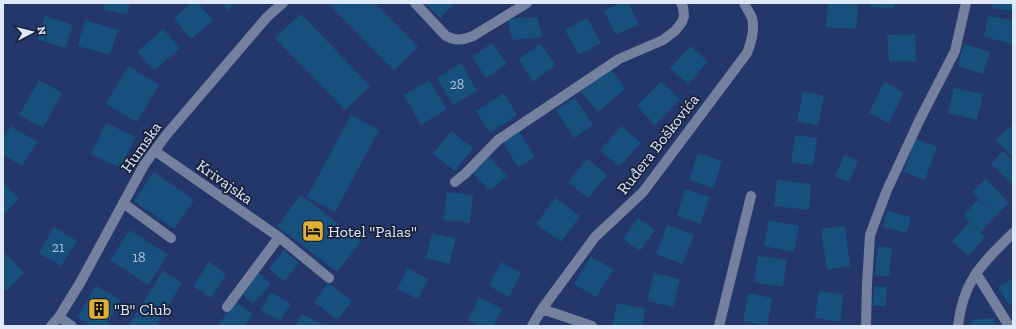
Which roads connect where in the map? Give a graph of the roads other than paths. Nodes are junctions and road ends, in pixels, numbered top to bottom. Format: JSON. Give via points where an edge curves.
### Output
{"nodes":[{"id":1,"x":283,"y":3,"type":"edge"},
{"id":2,"x":415,"y":3,"type":"edge"},
{"id":3,"x":527,"y":3,"type":"edge"},
{"id":4,"x":680,"y":3,"type":"edge"},
{"id":5,"x":744,"y":3,"type":"edge"},
{"id":6,"x":966,"y":3,"type":"edge"},
{"id":7,"x":154,"y":151,"type":"junction"},
{"id":8,"x":455,"y":182,"type":"dead end"},
{"id":9,"x":751,"y":196,"type":"dead end"},
{"id":10,"x":123,"y":203,"type":"junction"},
{"id":11,"x":1013,"y":233,"type":"edge"},
{"id":12,"x":279,"y":237,"type":"junction"},
{"id":13,"x":171,"y":238,"type":"dead end"},
{"id":14,"x":976,"y":273,"type":"junction"},
{"id":15,"x":329,"y":278,"type":"dead end"},
{"id":16,"x":227,"y":307,"type":"dead end"},
{"id":17,"x":542,"y":309,"type":"junction"},
{"id":18,"x":59,"y":318,"type":"junction"},
{"id":19,"x":51,"y":326,"type":"edge"},
{"id":20,"x":72,"y":326,"type":"edge"},
{"id":21,"x":532,"y":326,"type":"edge"},
{"id":22,"x":592,"y":326,"type":"edge"},
{"id":23,"x":719,"y":326,"type":"edge"},
{"id":24,"x":866,"y":326,"type":"edge"},
{"id":25,"x":958,"y":326,"type":"edge"},
{"id":26,"x":1009,"y":326,"type":"edge"}],
"edges":[{"from":1,"to":7,"type":"street","name":"Humska","via":[[267,18]]},
{"from":2,"to":3,"type":"street","via":[[446,36],[459,40],[473,36]]},
{"from":4,"to":8,"type":"street","via":[[684,16],[675,31],[663,40],[619,59],[498,140]]},
{"from":5,"to":17,"type":"street","name":"Ruđera Boškovića","via":[[752,18],[751,43],[747,54],[643,192],[595,237]]},
{"from":6,"to":24,"type":"street","via":[[955,50],[887,190],[870,235]]},
{"from":7,"to":10,"type":"street","name":"Humska"},
{"from":7,"to":12,"type":"street","name":"Krivajska"},
{"from":9,"to":23,"type":"street"},
{"from":10,"to":13,"type":"street"},
{"from":10,"to":18,"type":"street","name":"Humska"},
{"from":11,"to":14,"type":"street"},
{"from":12,"to":15,"type":"street","name":"Krivajska"},
{"from":12,"to":16,"type":"street"},
{"from":14,"to":25,"type":"street","via":[[963,299]]},
{"from":14,"to":26,"type":"street"},
{"from":17,"to":21,"type":"street","name":"Ruđera Boškovića"},
{"from":17,"to":22,"type":"street"},
{"from":18,"to":19,"type":"street","name":"Humska"},
{"from":18,"to":20,"type":"street"}]}
